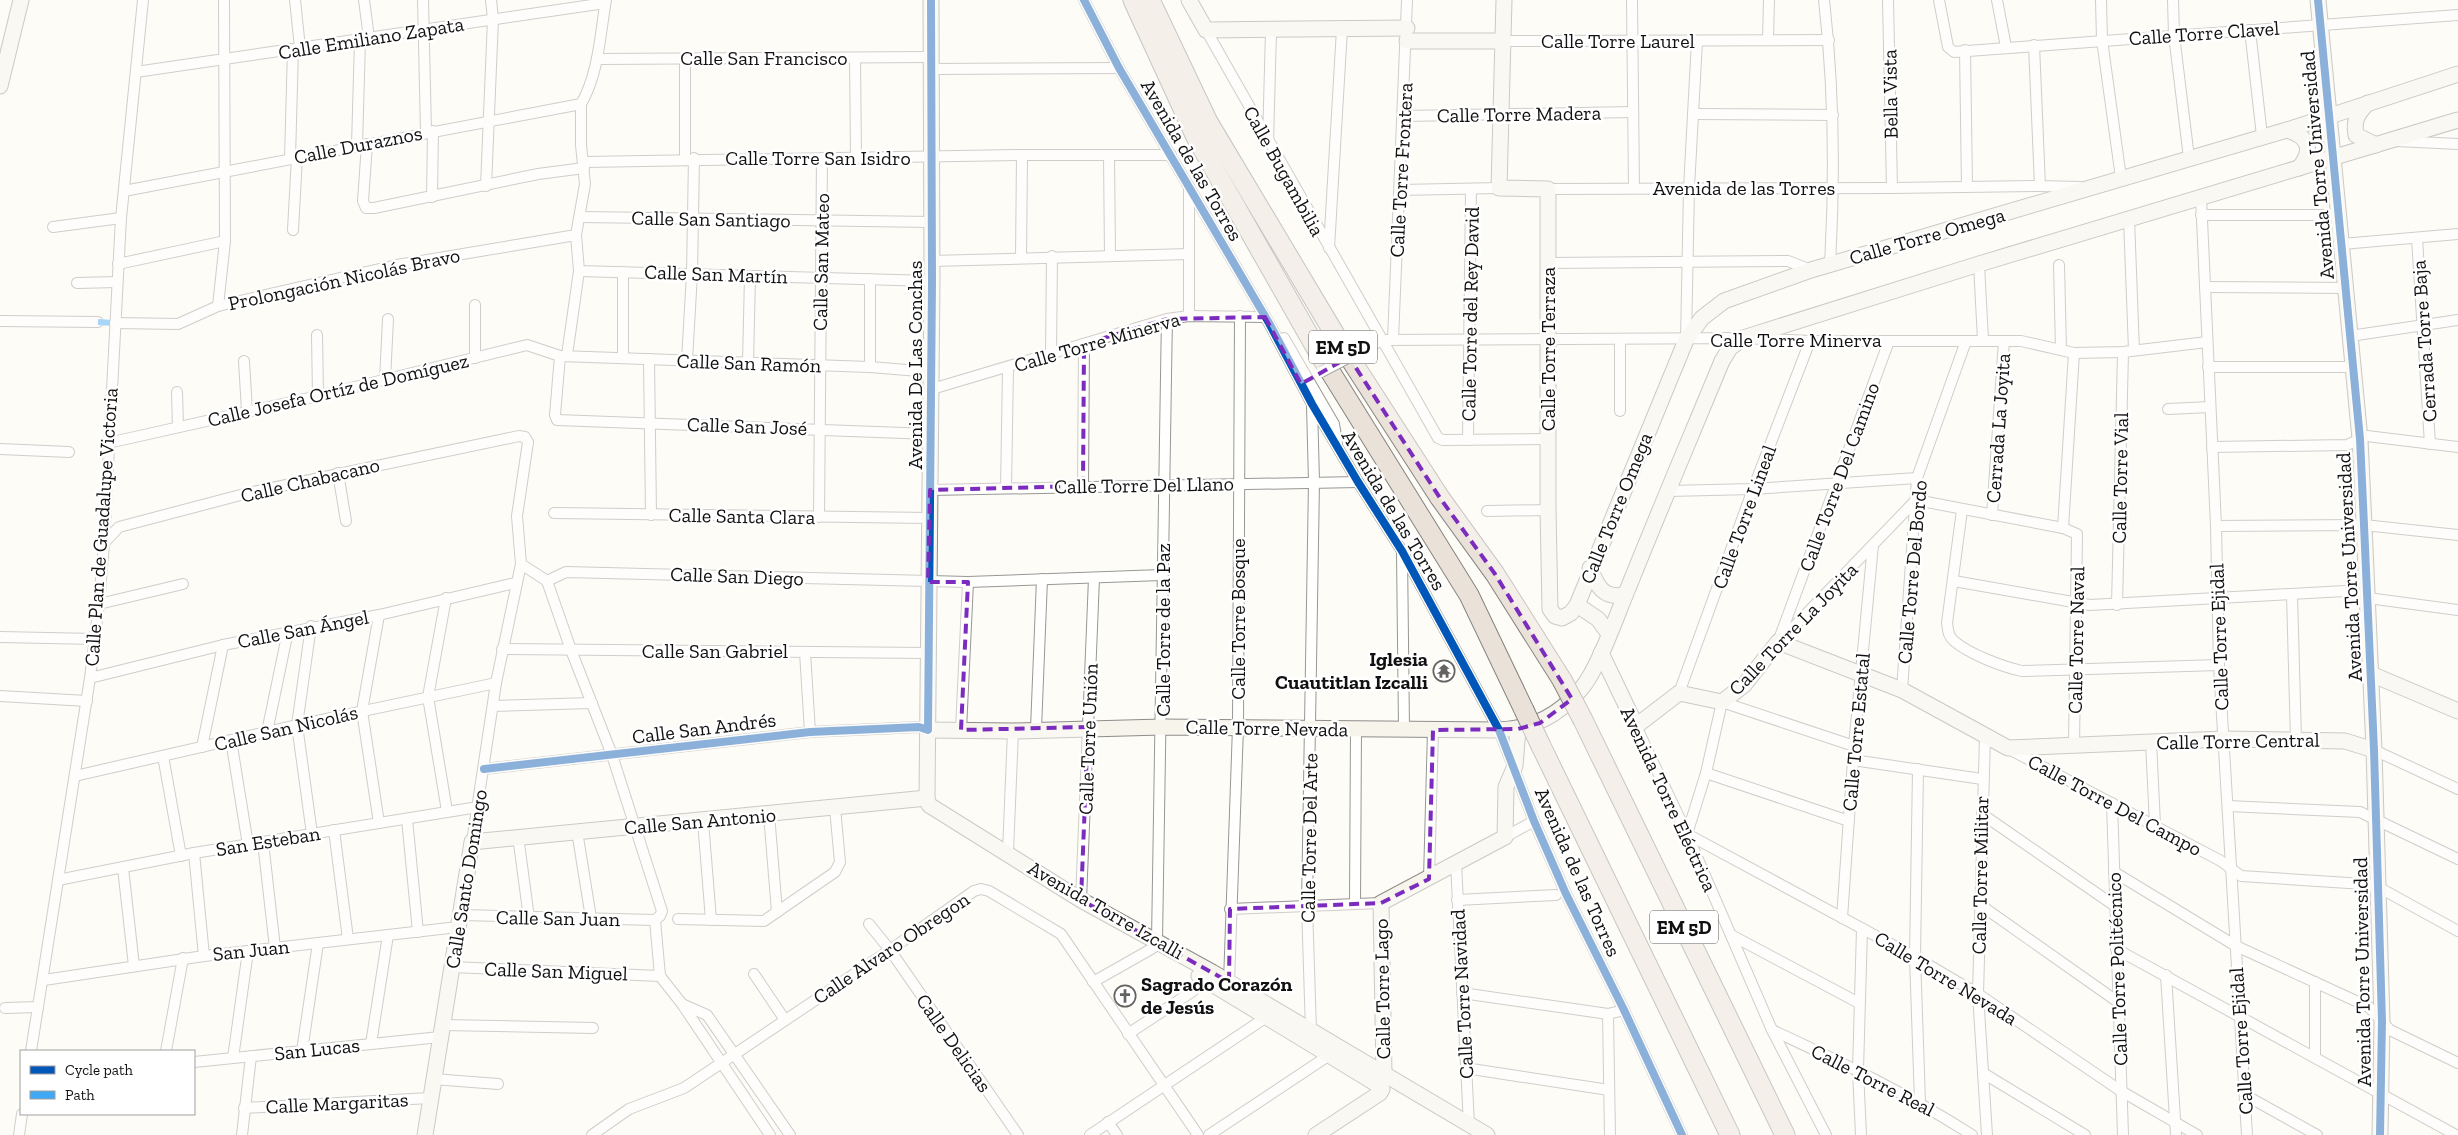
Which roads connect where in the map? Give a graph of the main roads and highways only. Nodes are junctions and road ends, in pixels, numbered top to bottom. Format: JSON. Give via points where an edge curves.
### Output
{"nodes":[{"id":1,"x":1133,"y":0,"type":"edge"},
{"id":2,"x":1150,"y":0,"type":"edge"},
{"id":3,"x":1730,"y":1135,"type":"edge"},
{"id":4,"x":1785,"y":1135,"type":"edge"}],
"edges":[{"from":1,"to":3,"type":"highway","number":"EM 5D","bridge":true,"via":[[1196,137],[1320,354],[1469,595]]},
{"from":2,"to":4,"type":"highway","number":"EM 5D","bridge":true,"via":[[1208,122],[1340,343],[1562,680]]}]}
